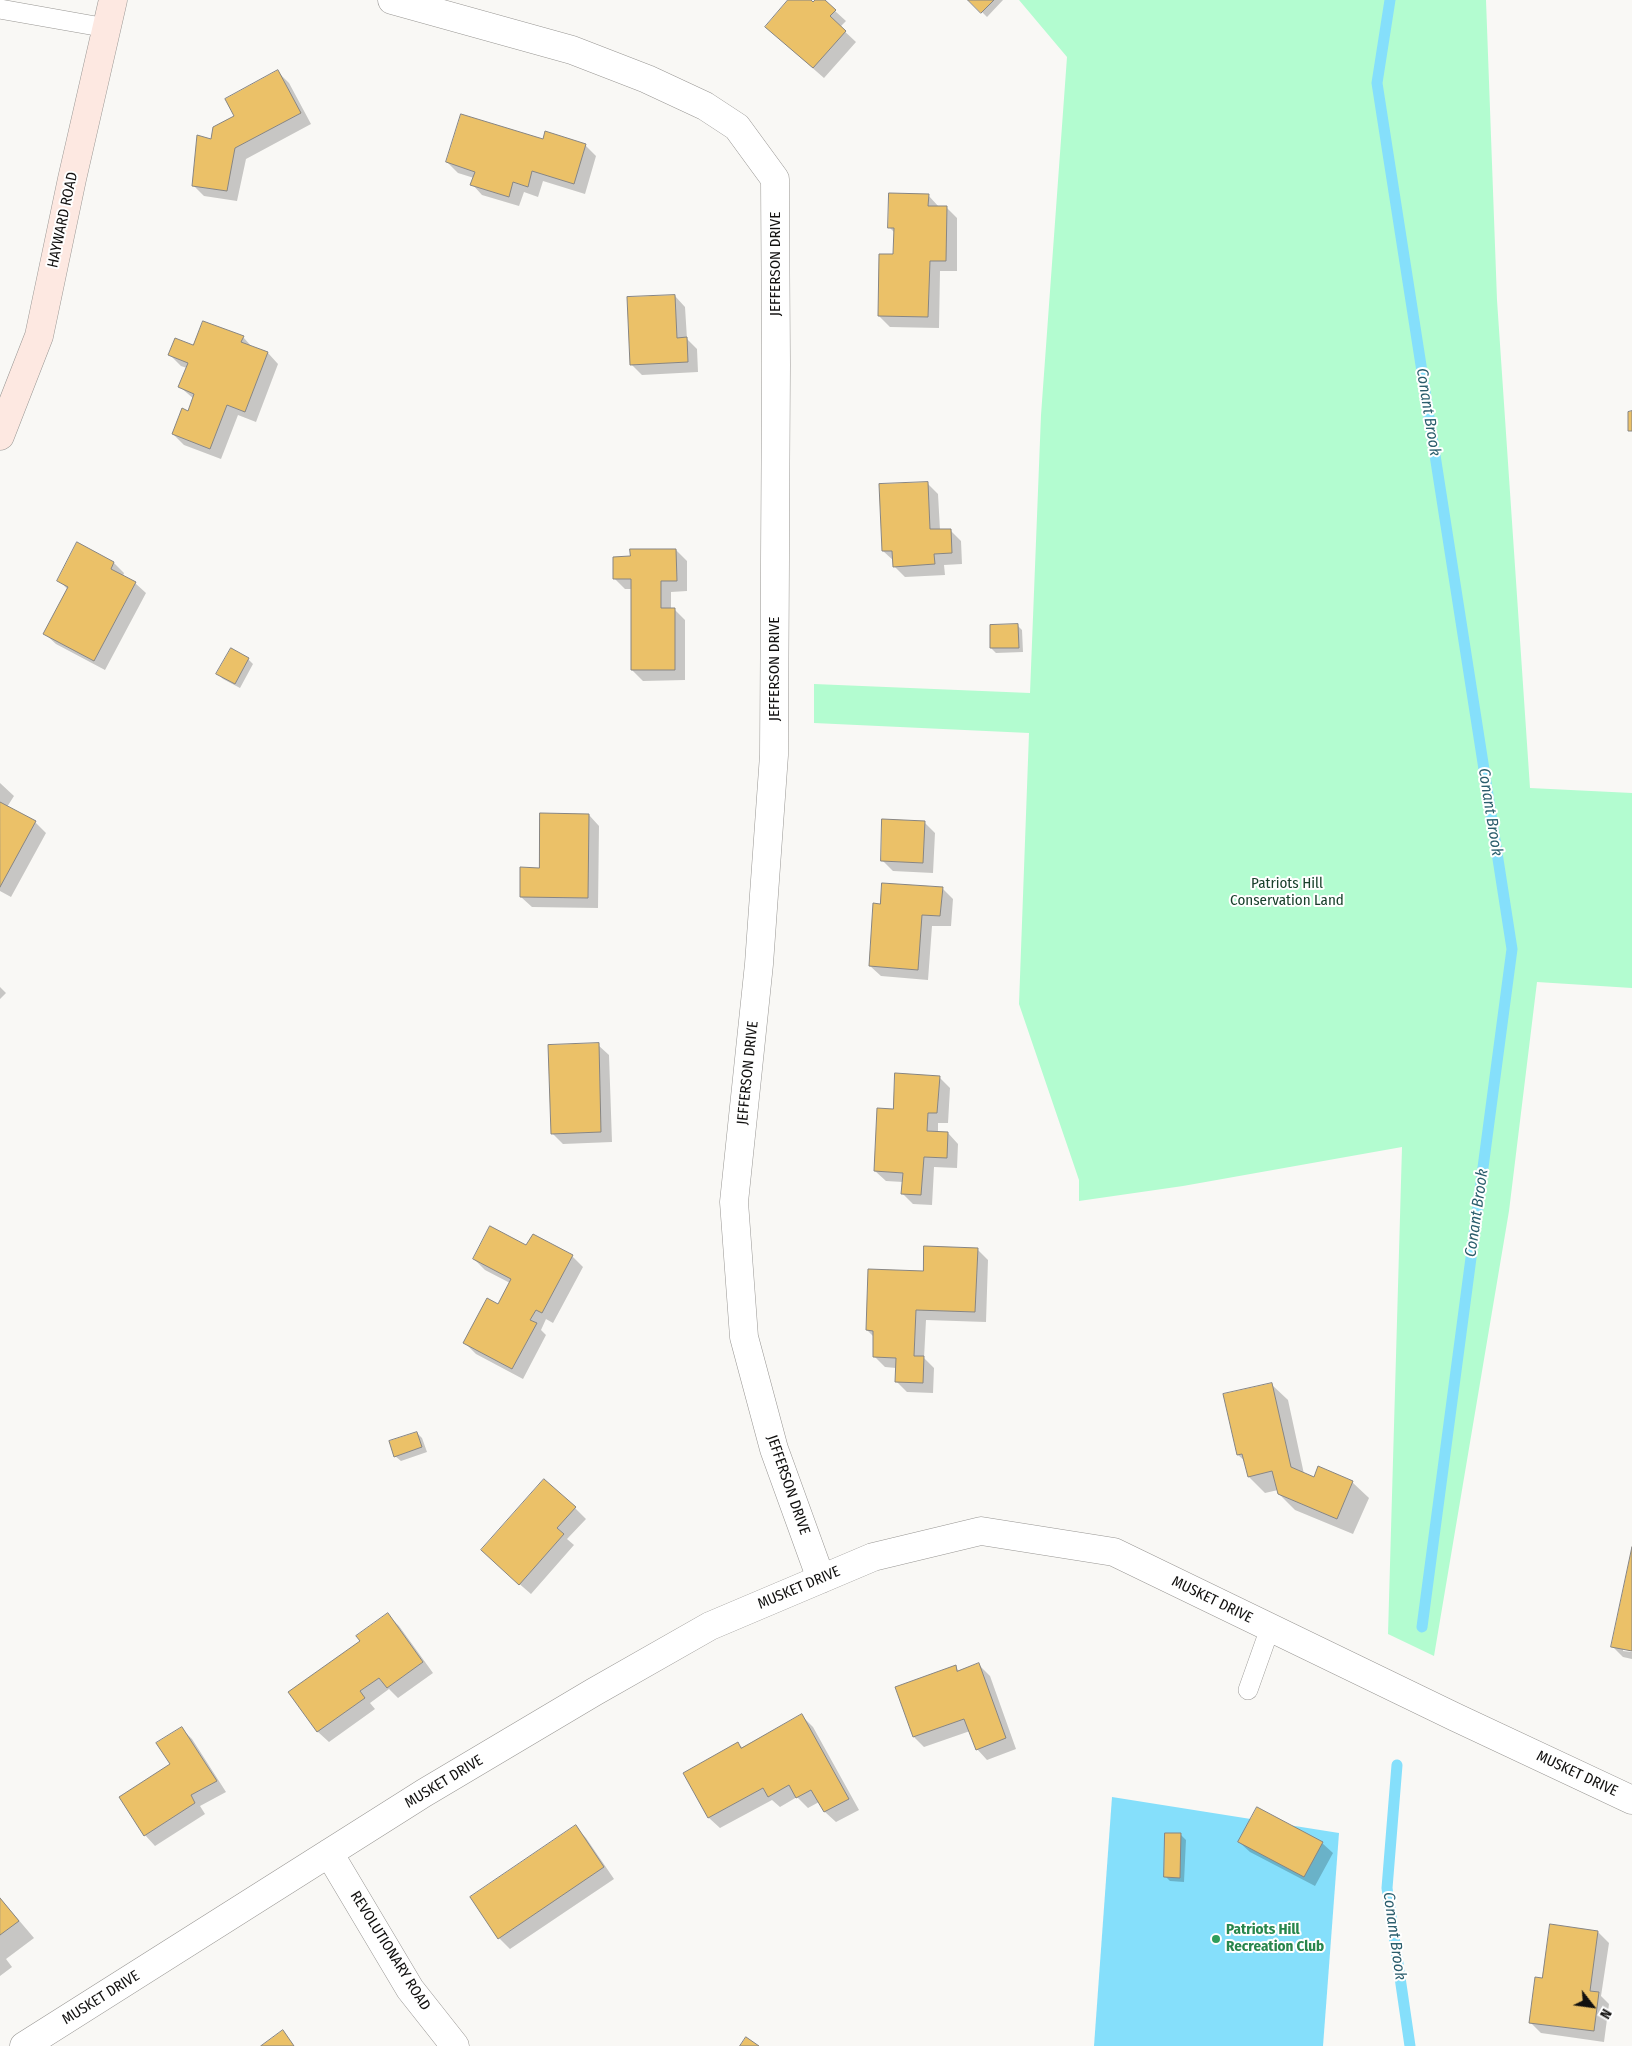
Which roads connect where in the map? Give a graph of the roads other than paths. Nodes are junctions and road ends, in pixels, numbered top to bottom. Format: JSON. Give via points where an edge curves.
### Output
{"nodes":[{"id":1,"x":113,"y":0,"type":"edge"},
{"id":2,"x":392,"y":0,"type":"edge"},
{"id":3,"x":0,"y":9,"type":"edge"},
{"id":4,"x":107,"y":28,"type":"junction"},
{"id":5,"x":0,"y":436,"type":"edge"},
{"id":6,"x":821,"y":1578,"type":"junction"},
{"id":7,"x":1270,"y":1628,"type":"junction"},
{"id":8,"x":1248,"y":1690,"type":"dead end"},
{"id":9,"x":1632,"y":1800,"type":"edge"},
{"id":10,"x":329,"y":1853,"type":"junction"},
{"id":11,"x":24,"y":2046,"type":"edge"},
{"id":12,"x":455,"y":2046,"type":"edge"}],
"edges":[{"from":1,"to":4,"type":"street","name":"HAYWARD ROAD"},
{"from":2,"to":6,"type":"street","name":"JEFFERSON DRIVE","via":[[572,50],[705,106],[737,127],[775,179],[774,755],[759,964],[734,1202],[744,1337],[774,1449]]},
{"from":3,"to":4,"type":"lane"},
{"from":4,"to":5,"type":"street","name":"HAYWARD ROAD","via":[[39,336]]},
{"from":6,"to":7,"type":"street","name":"MUSKET DRIVE","via":[[873,1557],[981,1531],[1114,1552]]},
{"from":6,"to":10,"type":"street","name":"MUSKET DRIVE","via":[[710,1626],[424,1793]]},
{"from":7,"to":8,"type":"lane"},
{"from":7,"to":9,"type":"street","name":"MUSKET DRIVE"},
{"from":10,"to":11,"type":"street","name":"MUSKET DRIVE"},
{"from":10,"to":12,"type":"street","name":"REVOLUTIONARY ROAD","via":[[410,1989]]}]}
